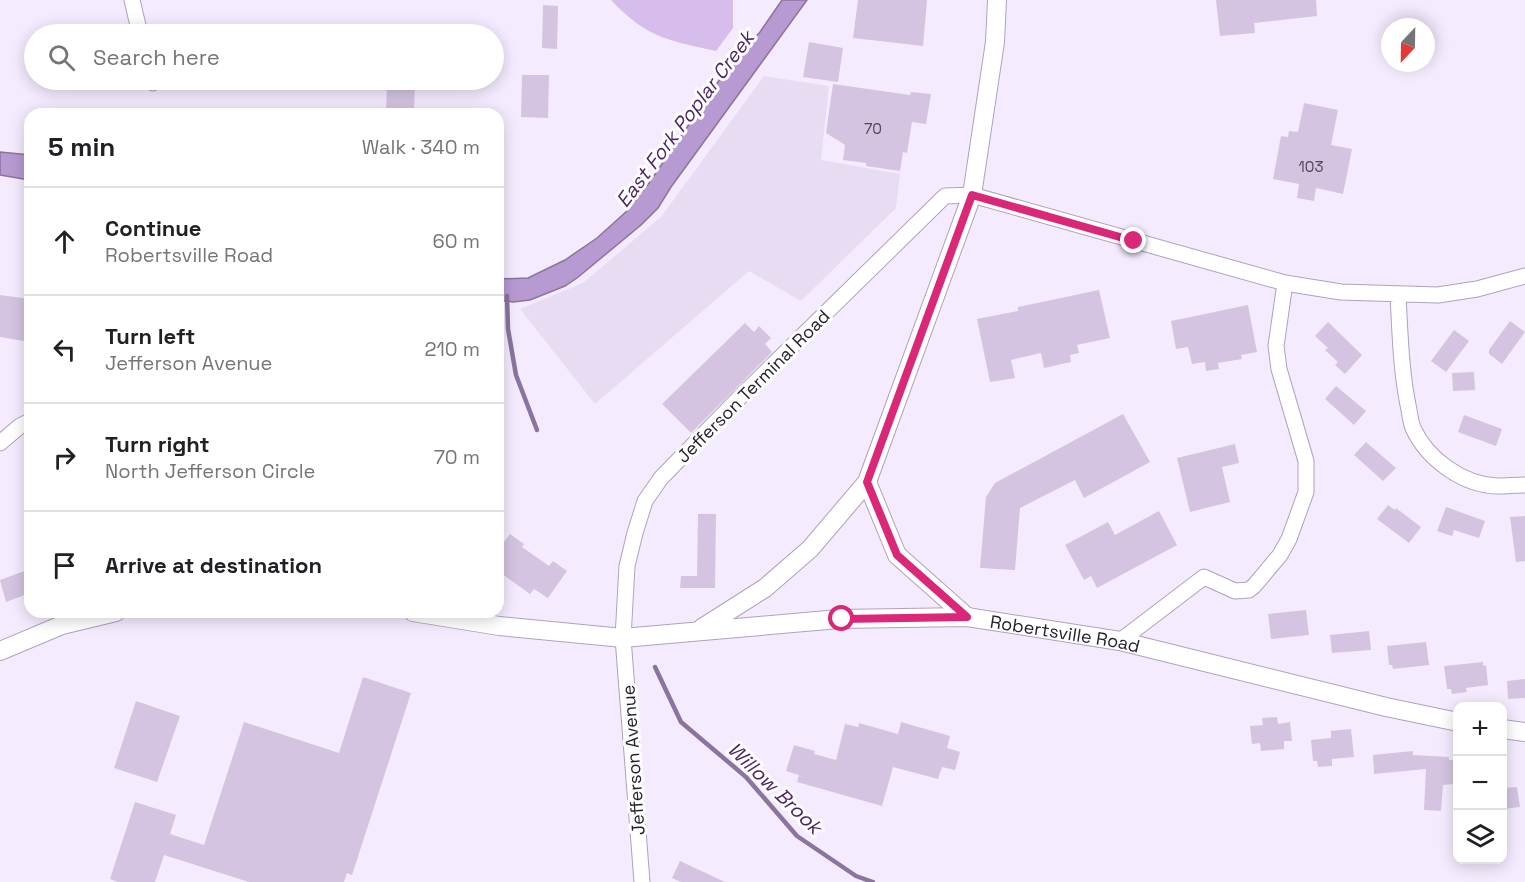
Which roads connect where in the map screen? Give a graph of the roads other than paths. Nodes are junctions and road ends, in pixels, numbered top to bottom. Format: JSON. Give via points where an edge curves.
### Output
{"nodes":[{"id":1,"x":132,"y":0,"type":"edge"},
{"id":2,"x":997,"y":0,"type":"edge"},
{"id":3,"x":138,"y":24,"type":"edge"},
{"id":4,"x":972,"y":195,"type":"junction"},
{"id":5,"x":1525,"y":276,"type":"edge"},
{"id":6,"x":1285,"y":283,"type":"junction"},
{"id":7,"x":1398,"y":295,"type":"junction"},
{"id":8,"x":24,"y":424,"type":"edge"},
{"id":9,"x":0,"y":443,"type":"edge"},
{"id":10,"x":867,"y":482,"type":"junction"},
{"id":11,"x":1525,"y":485,"type":"edge"},
{"id":12,"x":967,"y":617,"type":"junction"},
{"id":13,"x":91,"y":618,"type":"edge"},
{"id":14,"x":450,"y":618,"type":"edge"},
{"id":15,"x":489,"y":618,"type":"edge"},
{"id":16,"x":499,"y":626,"type":"junction"},
{"id":17,"x":698,"y":630,"type":"junction"},
{"id":18,"x":623,"y":638,"type":"junction"},
{"id":19,"x":1120,"y":641,"type":"junction"},
{"id":20,"x":0,"y":651,"type":"edge"},
{"id":21,"x":1453,"y":721,"type":"edge"},
{"id":22,"x":1507,"y":730,"type":"edge"},
{"id":23,"x":1525,"y":732,"type":"edge"},
{"id":24,"x":642,"y":882,"type":"edge"}],
"edges":[{"from":1,"to":3,"type":"street"},
{"from":2,"to":4,"type":"street","via":[[995,42]]},
{"from":4,"to":6,"type":"street"},
{"from":4,"to":10,"type":"street"},
{"from":4,"to":18,"type":"street","name":"Jefferson Terminal Road","via":[[945,196],[661,478],[645,501],[627,566]]},
{"from":5,"to":7,"type":"street","via":[[1438,295]]},
{"from":6,"to":7,"type":"street","via":[[1341,292]]},
{"from":6,"to":19,"type":"street","via":[[1276,346],[1306,461],[1306,492],[1289,539],[1249,590],[1235,591],[1203,577]]},
{"from":7,"to":11,"type":"street","via":[[1405,385],[1413,428],[1430,452],[1459,475],[1496,486]]},
{"from":8,"to":9,"type":"street"},
{"from":10,"to":12,"type":"street","via":[[897,555]]},
{"from":10,"to":17,"type":"street","via":[[810,549],[765,588]]},
{"from":12,"to":17,"type":"street","name":"Robertsville Road","via":[[839,619]]},
{"from":12,"to":19,"type":"street","name":"Robertsville Road"},
{"from":13,"to":20,"type":"street","via":[[62,625]]},
{"from":14,"to":16,"type":"street","name":"Robertsville Road"},
{"from":15,"to":16,"type":"street"},
{"from":16,"to":18,"type":"street","name":"Robertsville Road"},
{"from":17,"to":18,"type":"street","name":"Robertsville Road"},
{"from":18,"to":24,"type":"street","name":"Jefferson Avenue"},
{"from":19,"to":21,"type":"street","name":"Robertsville Road"},
{"from":22,"to":23,"type":"street"}]}
